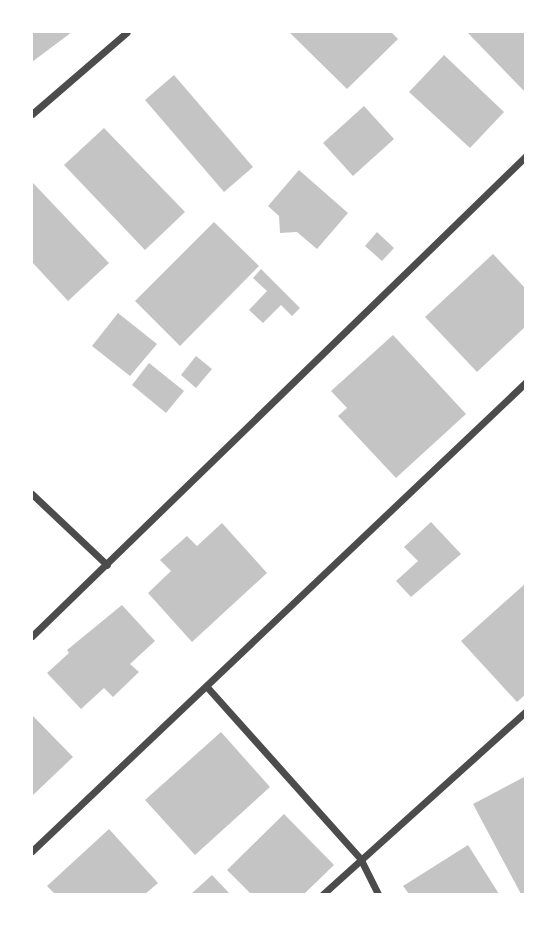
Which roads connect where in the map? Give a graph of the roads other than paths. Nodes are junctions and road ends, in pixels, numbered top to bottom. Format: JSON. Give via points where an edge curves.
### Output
{"nodes":[{"id":1,"x":127,"y":32,"type":"edge"},
{"id":2,"x":32,"y":114,"type":"edge"},
{"id":3,"x":526,"y":156,"type":"edge"},
{"id":4,"x":526,"y":382,"type":"edge"},
{"id":5,"x":32,"y":494,"type":"edge"},
{"id":6,"x":107,"y":565,"type":"junction"},
{"id":7,"x":32,"y":636,"type":"edge"},
{"id":8,"x":207,"y":687,"type":"junction"},
{"id":9,"x":526,"y":711,"type":"edge"},
{"id":10,"x":32,"y":851,"type":"edge"},
{"id":11,"x":360,"y":858,"type":"junction"},
{"id":12,"x":323,"y":894,"type":"edge"},
{"id":13,"x":378,"y":894,"type":"edge"}],
"edges":[{"from":1,"to":2,"type":"street"},
{"from":3,"to":6,"type":"street"},
{"from":4,"to":8,"type":"street"},
{"from":5,"to":6,"type":"street"},
{"from":6,"to":7,"type":"street"},
{"from":8,"to":10,"type":"street"},
{"from":8,"to":11,"type":"street"},
{"from":9,"to":11,"type":"street"},
{"from":11,"to":12,"type":"street"},
{"from":11,"to":13,"type":"street"}]}
